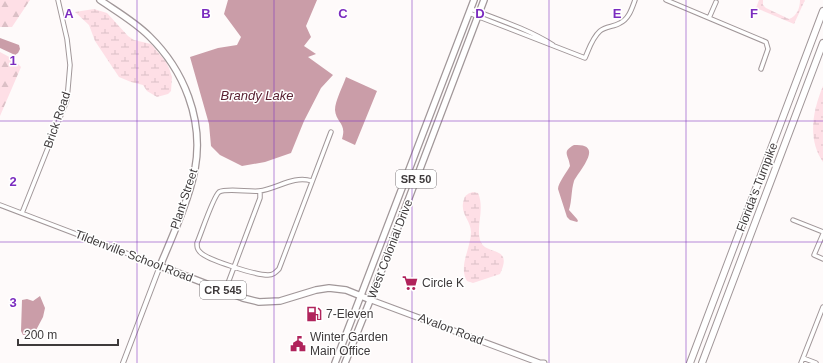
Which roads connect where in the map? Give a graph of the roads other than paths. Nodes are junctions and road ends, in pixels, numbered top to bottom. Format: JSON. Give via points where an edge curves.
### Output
{"nodes":[{"id":1,"x":58,"y":0,"type":"edge"},
{"id":2,"x":100,"y":0,"type":"edge"},
{"id":3,"x":474,"y":0,"type":"edge"},
{"id":4,"x":484,"y":0,"type":"edge"},
{"id":5,"x":635,"y":0,"type":"edge"},
{"id":6,"x":666,"y":0,"type":"edge"},
{"id":7,"x":108,"y":2,"type":"edge"},
{"id":8,"x":716,"y":2,"type":"dead end"},
{"id":9,"x":470,"y":11,"type":"junction"},
{"id":10,"x":823,"y":11,"type":"edge"},
{"id":11,"x":479,"y":15,"type":"junction"},
{"id":12,"x":709,"y":18,"type":"junction"},
{"id":13,"x":823,"y":43,"type":"edge"},
{"id":14,"x":761,"y":69,"type":"dead end"},
{"id":15,"x":436,"y":99,"type":"junction"},
{"id":16,"x":430,"y":114,"type":"junction"},
{"id":17,"x":438,"y":120,"type":"junction"},
{"id":18,"x":331,"y":132,"type":"dead end"},
{"id":19,"x":427,"y":150,"type":"junction"},
{"id":20,"x":312,"y":181,"type":"junction"},
{"id":21,"x":260,"y":191,"type":"junction"},
{"id":22,"x":0,"y":205,"type":"edge"},
{"id":23,"x":22,"y":213,"type":"junction"},
{"id":24,"x":793,"y":220,"type":"dead end"},
{"id":25,"x":823,"y":233,"type":"edge"},
{"id":26,"x":823,"y":259,"type":"edge"},
{"id":27,"x":160,"y":266,"type":"junction"},
{"id":28,"x":235,"y":267,"type":"junction"},
{"id":29,"x":225,"y":291,"type":"junction"},
{"id":30,"x":361,"y":296,"type":"junction"},
{"id":31,"x":371,"y":300,"type":"junction"},
{"id":32,"x":823,"y":307,"type":"edge"},
{"id":33,"x":803,"y":358,"type":"junction"},
{"id":34,"x":123,"y":363,"type":"edge"},
{"id":35,"x":335,"y":363,"type":"edge"},
{"id":36,"x":345,"y":363,"type":"edge"},
{"id":37,"x":540,"y":363,"type":"edge"},
{"id":38,"x":544,"y":363,"type":"edge"},
{"id":39,"x":690,"y":363,"type":"edge"},
{"id":40,"x":702,"y":363,"type":"edge"},
{"id":41,"x":801,"y":363,"type":"edge"},
{"id":42,"x":816,"y":363,"type":"edge"}],
"edges":[{"from":1,"to":23,"type":"street","name":"Brick Road","via":[[70,65],[66,100]]},
{"from":2,"to":7,"type":"main road","name":"Plant Street"},
{"from":3,"to":9,"type":"main road","name":"West Colonial Drive","number":"SR 50"},
{"from":4,"to":11,"type":"main road","name":"West Colonial Drive","number":"SR 50"},
{"from":5,"to":11,"type":"street","via":[[627,17],[621,23],[608,26],[596,35],[585,58]]},
{"from":6,"to":12,"type":"street"},
{"from":7,"to":27,"type":"main road","name":"Plant Street","via":[[149,36],[171,60],[183,82],[196,126],[195,170]]},
{"from":8,"to":12,"type":"street"},
{"from":9,"to":11,"type":"street"},
{"from":9,"to":15,"type":"main road","name":"West Colonial Drive","number":"SR 50"},
{"from":10,"to":39,"type":"highway","name":"Florida's Turnpike"},
{"from":11,"to":17,"type":"main road","name":"West Colonial Drive","number":"SR 50"},
{"from":12,"to":14,"type":"street","via":[[763,40],[768,49]]},
{"from":13,"to":40,"type":"highway","name":"Florida's Turnpike"},
{"from":15,"to":16,"type":"main road","name":"West Colonial Drive","number":"SR 50"},
{"from":15,"to":17,"type":"main road","via":[[434,113]]},
{"from":16,"to":19,"type":"main road","via":[[433,124]]},
{"from":16,"to":30,"type":"main road","name":"West Colonial Drive","number":"SR 50"},
{"from":17,"to":19,"type":"main road","name":"West Colonial Drive","number":"SR 50"},
{"from":18,"to":20,"type":"street"},
{"from":19,"to":31,"type":"main road","name":"West Colonial Drive","number":"SR 50"},
{"from":20,"to":21,"type":"street","via":[[298,179]]},
{"from":20,"to":28,"type":"street","via":[[279,269],[269,275],[256,274]]},
{"from":21,"to":28,"type":"street","via":[[260,198]]},
{"from":21,"to":28,"type":"street","via":[[220,192],[197,243],[197,248],[204,255]]},
{"from":22,"to":23,"type":"street","name":"Tildenville School Road"},
{"from":23,"to":27,"type":"street","name":"Tildenville School Road"},
{"from":24,"to":25,"type":"street"},
{"from":25,"to":26,"type":"street","via":[[814,255]]},
{"from":27,"to":29,"type":"main road","name":"Tildenville School Road","number":"CR 545"},
{"from":27,"to":34,"type":"street"},
{"from":28,"to":29,"type":"street"},
{"from":29,"to":30,"type":"main road","name":"Tildenville School Road","number":"CR 545","via":[[266,302],[329,288],[346,290]]},
{"from":30,"to":31,"type":"main road","name":"Avalon Road","number":"CR 545"},
{"from":30,"to":35,"type":"main road","name":"West Colonial Drive","number":"SR 50"},
{"from":31,"to":36,"type":"main road","name":"West Colonial Drive","number":"SR 50"},
{"from":31,"to":37,"type":"main road","name":"Avalon Road","number":"CR 545"},
{"from":32,"to":33,"type":"street"},
{"from":33,"to":41,"type":"street"},
{"from":33,"to":42,"type":"street"},
{"from":37,"to":38,"type":"main road","name":"Avalon Road","number":"CR 545"}]}
